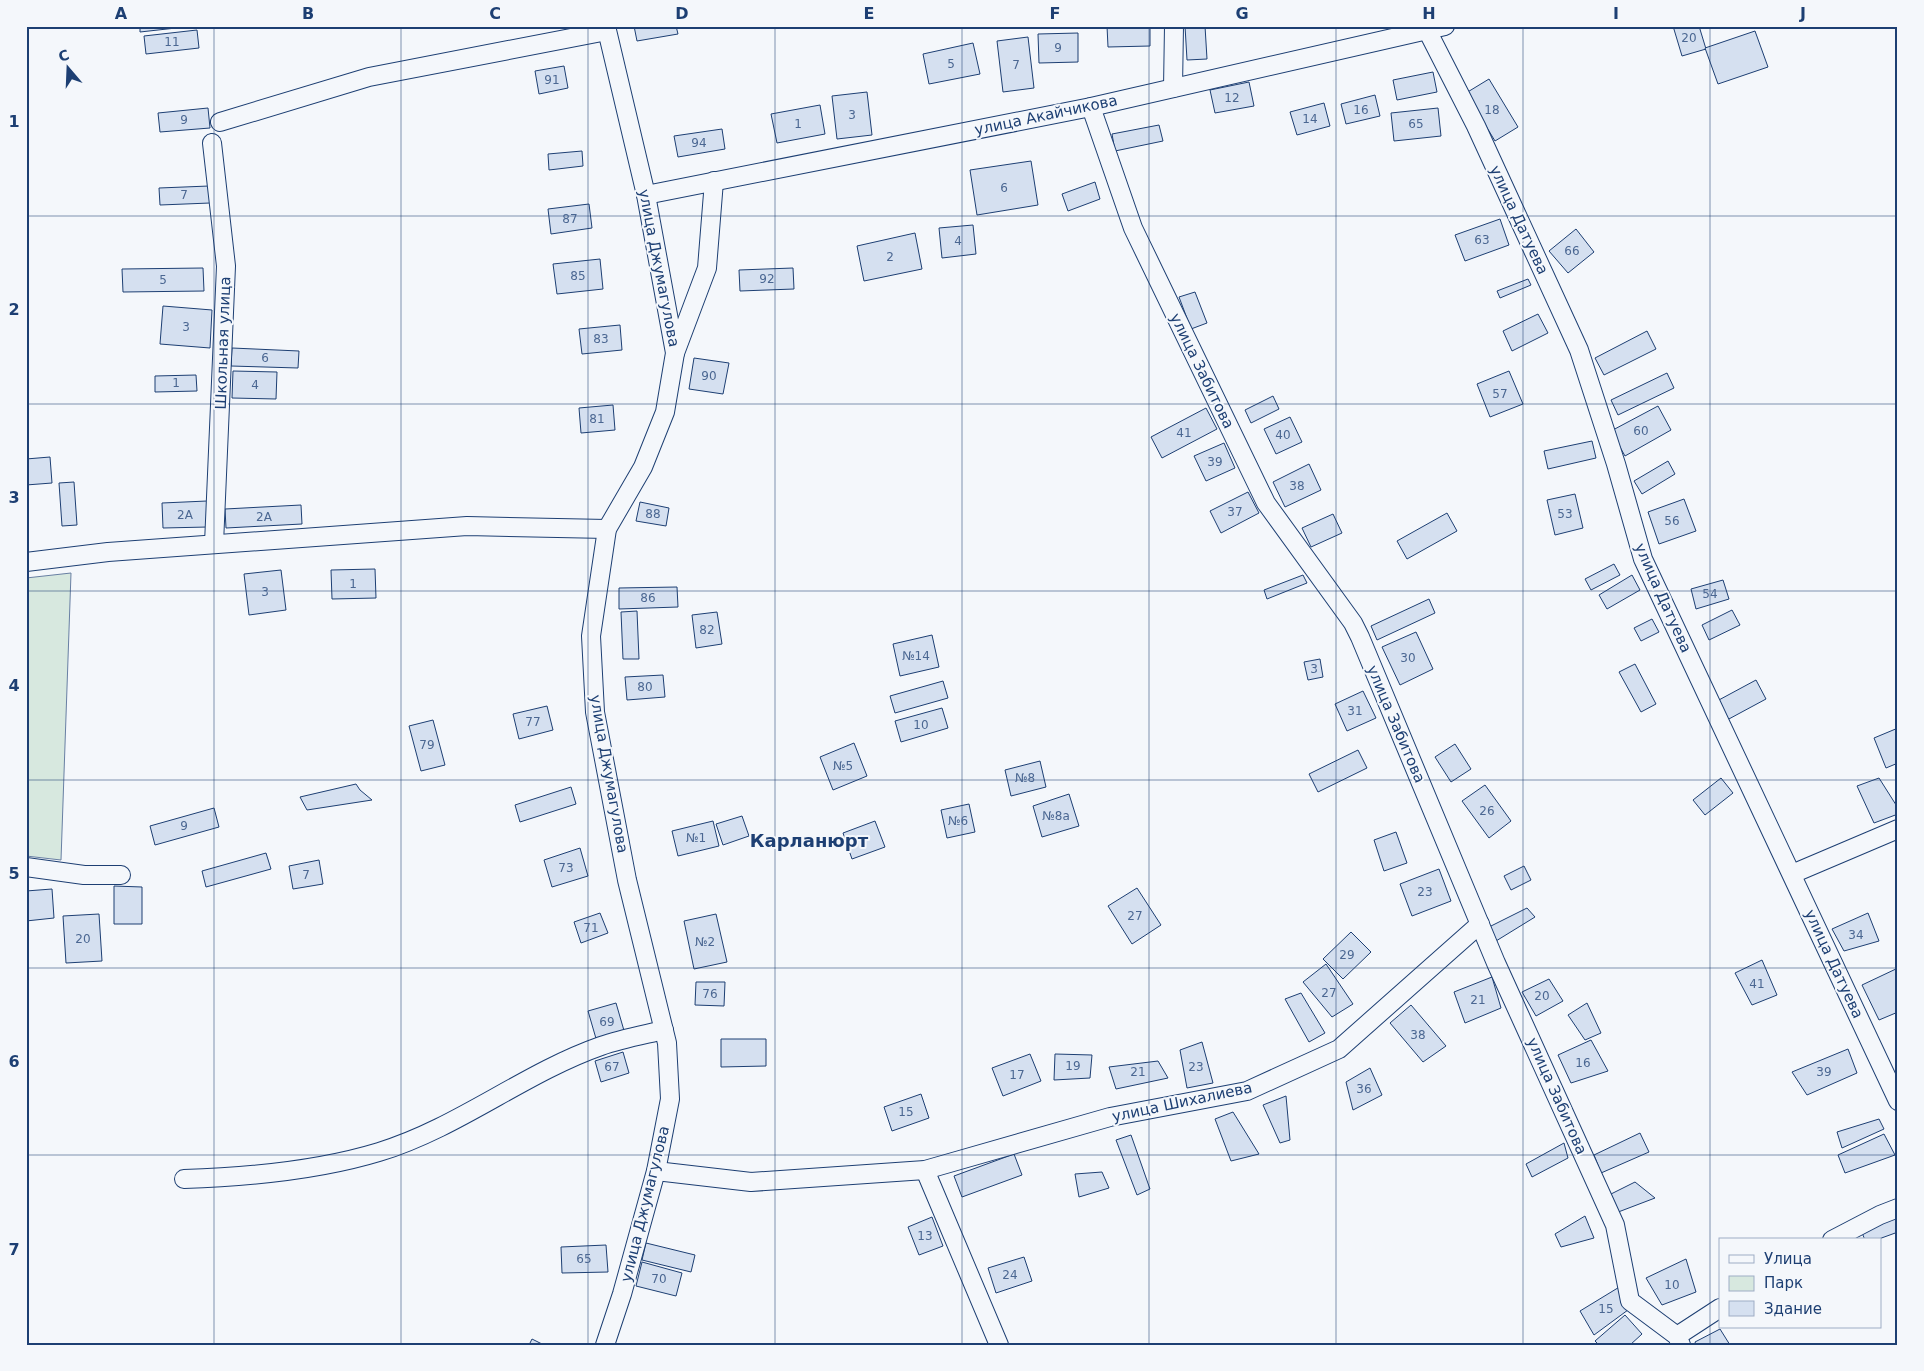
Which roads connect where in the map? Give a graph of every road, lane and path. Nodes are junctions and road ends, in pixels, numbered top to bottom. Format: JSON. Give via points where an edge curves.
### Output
{"nodes":[{"id":1,"x":1174,"y":26,"type":"edge"},
{"id":2,"x":1445,"y":26,"type":"edge"},
{"id":3,"x":607,"y":29,"type":"edge"},
{"id":4,"x":1426,"y":30,"type":"junction"},
{"id":5,"x":1173,"y":88,"type":"junction"},
{"id":6,"x":1092,"y":107,"type":"junction"},
{"id":7,"x":220,"y":122,"type":"dead end"},
{"id":8,"x":212,"y":143,"type":"dead end"},
{"id":9,"x":714,"y":181,"type":"junction"},
{"id":10,"x":646,"y":195,"type":"junction"},
{"id":11,"x":675,"y":354,"type":"junction"},
{"id":12,"x":607,"y":529,"type":"junction"},
{"id":13,"x":214,"y":544,"type":"junction"},
{"id":14,"x":26,"y":562,"type":"edge"},
{"id":15,"x":1898,"y":829,"type":"edge"},
{"id":16,"x":26,"y":867,"type":"edge"},
{"id":17,"x":1792,"y":874,"type":"junction"},
{"id":18,"x":121,"y":875,"type":"dead end"},
{"id":19,"x":1480,"y":924,"type":"junction"},
{"id":20,"x":664,"y":1030,"type":"junction"},
{"id":21,"x":1898,"y":1101,"type":"edge"},
{"id":22,"x":656,"y":1170,"type":"junction"},
{"id":23,"x":926,"y":1170,"type":"junction"},
{"id":24,"x":184,"y":1178,"type":"dead end"},
{"id":25,"x":1898,"y":1208,"type":"edge"},
{"id":26,"x":1836,"y":1238,"type":"edge"},
{"id":27,"x":1719,"y":1309,"type":"edge"},
{"id":28,"x":1679,"y":1341,"type":"edge"},
{"id":29,"x":605,"y":1345,"type":"edge"},
{"id":30,"x":998,"y":1345,"type":"edge"}],
"edges":[{"from":1,"to":5,"type":"street"},
{"from":2,"to":4,"type":"street","name":"улица Акайчикова"},
{"from":3,"to":7,"type":"street","via":[[369,77]]},
{"from":3,"to":10,"type":"street","name":"улица Джумагулова"},
{"from":4,"to":5,"type":"street","name":"улица Акайчикова"},
{"from":4,"to":17,"type":"street","name":"улица Датуева","via":[[1476,126],[1579,350],[1643,559]]},
{"from":5,"to":6,"type":"street","name":"улица Акайчикова"},
{"from":6,"to":9,"type":"street","name":"улица Акайчикова"},
{"from":6,"to":19,"type":"street","name":"улица Забитова","via":[[1133,228],[1266,503],[1353,623]]},
{"from":8,"to":13,"type":"street","name":"Школьная улица","via":[[226,266]]},
{"from":9,"to":10,"type":"street","name":"улица Акайчикова"},
{"from":9,"to":11,"type":"street","via":[[707,268]]},
{"from":10,"to":11,"type":"street","name":"улица Джумагулова"},
{"from":11,"to":12,"type":"street","name":"улица Джумагулова","via":[[665,412],[643,467]]},
{"from":12,"to":13,"type":"street","via":[[467,526]]},
{"from":12,"to":20,"type":"street","name":"улица Джумагулова","via":[[591,636],[595,712],[627,880]]},
{"from":13,"to":14,"type":"street"},
{"from":15,"to":17,"type":"street"},
{"from":16,"to":18,"type":"street","via":[[84,875]]},
{"from":17,"to":21,"type":"street","name":"улица Датуева"},
{"from":19,"to":23,"type":"street","name":"улица Шихалиева","via":[[1340,1049],[1248,1091],[1110,1117]]},
{"from":19,"to":28,"type":"street","name":"улица Забитова","via":[[1616,1225],[1630,1300]]},
{"from":20,"to":22,"type":"street","name":"улица Джумагулова","via":[[670,1099]]},
{"from":20,"to":24,"type":"street","via":[[601,1046],[446,1124],[379,1152],[306,1167],[225,1177]]},
{"from":22,"to":23,"type":"street","name":"улица Шихалиева","via":[[751,1182]]},
{"from":22,"to":29,"type":"street","name":"улица Джумагулова"},
{"from":23,"to":30,"type":"street"},
{"from":25,"to":26,"type":"street"},
{"from":27,"to":28,"type":"street"}]}
